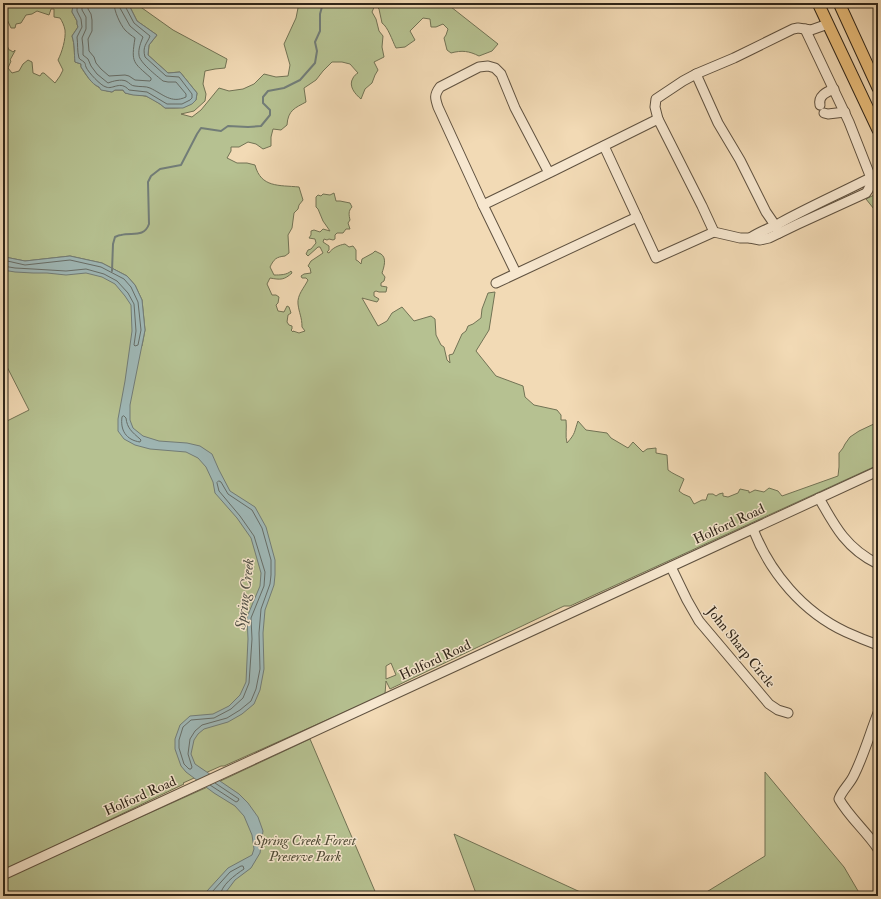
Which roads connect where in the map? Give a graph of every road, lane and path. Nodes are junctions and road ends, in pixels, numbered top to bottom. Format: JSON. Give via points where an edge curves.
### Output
{"nodes":[{"id":1,"x":818,"y":3,"type":"edge"},
{"id":2,"x":839,"y":3,"type":"edge"},
{"id":3,"x":828,"y":24,"type":"junction"},
{"id":4,"x":805,"y":29,"type":"junction"},
{"id":5,"x":696,"y":74,"type":"junction"},
{"id":6,"x":878,"y":88,"type":"edge"},
{"id":7,"x":834,"y":89,"type":"junction"},
{"id":8,"x":844,"y":112,"type":"junction"},
{"id":9,"x":658,"y":119,"type":"junction"},
{"id":10,"x":878,"y":130,"type":"edge"},
{"id":11,"x":604,"y":146,"type":"junction"},
{"id":12,"x":549,"y":173,"type":"junction"},
{"id":13,"x":875,"y":176,"type":"edge"},
{"id":14,"x":483,"y":205,"type":"junction"},
{"id":15,"x":637,"y":217,"type":"junction"},
{"id":16,"x":777,"y":229,"type":"junction"},
{"id":17,"x":714,"y":232,"type":"junction"},
{"id":18,"x":516,"y":274,"type":"junction"},
{"id":19,"x":496,"y":283,"type":"dead end"},
{"id":20,"x":878,"y":471,"type":"edge"},
{"id":21,"x":820,"y":498,"type":"junction"},
{"id":22,"x":753,"y":529,"type":"junction"},
{"id":23,"x":878,"y":564,"type":"edge"},
{"id":24,"x":671,"y":567,"type":"junction"},
{"id":25,"x":878,"y":645,"type":"edge"},
{"id":26,"x":788,"y":713,"type":"dead end"},
{"id":27,"x":878,"y":713,"type":"edge"},
{"id":28,"x":878,"y":849,"type":"edge"},
{"id":29,"x":3,"y":875,"type":"edge"}],
"edges":[{"from":1,"to":3,"type":"main road"},
{"from":2,"to":6,"type":"main road"},
{"from":3,"to":4,"type":"street","via":[[811,30]]},
{"from":3,"to":10,"type":"main road"},
{"from":4,"to":5,"type":"street","via":[[793,29]]},
{"from":4,"to":7,"type":"street"},
{"from":5,"to":9,"type":"street","via":[[656,99]]},
{"from":5,"to":16,"type":"street","via":[[718,123]]},
{"from":7,"to":8,"type":"street"},
{"from":7,"to":8,"type":"street","via":[[820,98],[822,109],[828,114]]},
{"from":8,"to":13,"type":"street"},
{"from":9,"to":11,"type":"street"},
{"from":9,"to":17,"type":"street"},
{"from":11,"to":12,"type":"street"},
{"from":11,"to":15,"type":"street"},
{"from":12,"to":14,"type":"street"},
{"from":12,"to":14,"type":"street","via":[[515,108],[501,74],[495,68],[479,67],[440,87],[435,98]]},
{"from":13,"to":16,"type":"street","via":[[806,209]]},
{"from":14,"to":18,"type":"street"},
{"from":15,"to":17,"type":"street","via":[[656,258]]},
{"from":15,"to":18,"type":"street"},
{"from":16,"to":17,"type":"street","via":[[758,233],[750,238]]},
{"from":18,"to":19,"type":"street"},
{"from":20,"to":21,"type":"street","name":"Holford Road"},
{"from":21,"to":22,"type":"street","name":"Holford Road"},
{"from":21,"to":23,"type":"street","via":[[840,534],[852,548]]},
{"from":22,"to":24,"type":"street","name":"Holford Road"},
{"from":22,"to":25,"type":"street","via":[[777,574],[805,604],[834,626]]},
{"from":24,"to":26,"type":"street","name":"John Sharp Circle","via":[[699,620],[770,704]]},
{"from":24,"to":29,"type":"street","name":"Holford Road"},
{"from":27,"to":28,"type":"street","via":[[859,764],[839,799]]}]}
